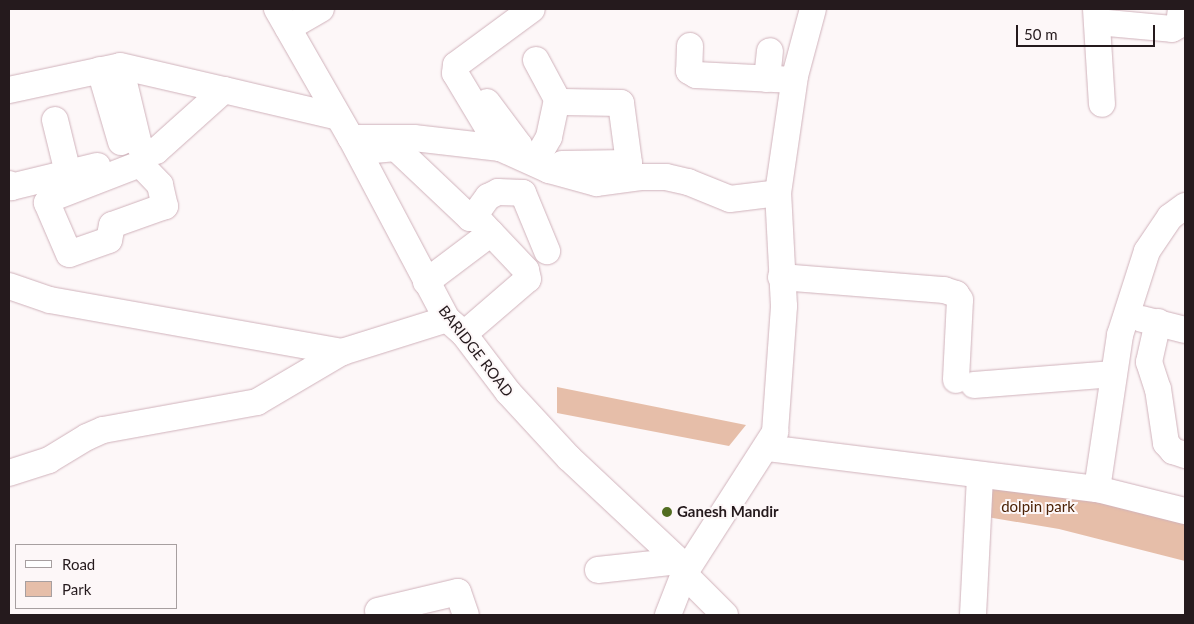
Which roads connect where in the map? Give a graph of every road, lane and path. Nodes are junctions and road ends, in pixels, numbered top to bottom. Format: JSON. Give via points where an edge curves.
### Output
{"nodes":[{"id":1,"x":321,"y":9,"type":"edge"},
{"id":2,"x":532,"y":9,"type":"edge"},
{"id":3,"x":813,"y":9,"type":"edge"},
{"id":4,"x":1181,"y":9,"type":"edge"},
{"id":5,"x":1107,"y":16,"type":"edge"},
{"id":6,"x":282,"y":18,"type":"edge"},
{"id":7,"x":690,"y":46,"type":"dead end"},
{"id":8,"x":770,"y":51,"type":"dead end"},
{"id":9,"x":536,"y":60,"type":"dead end"},
{"id":10,"x":110,"y":68,"type":"junction"},
{"id":11,"x":767,"y":79,"type":"junction"},
{"id":12,"x":794,"y":80,"type":"junction"},
{"id":13,"x":9,"y":90,"type":"edge"},
{"id":14,"x":224,"y":90,"type":"junction"},
{"id":15,"x":557,"y":99,"type":"junction"},
{"id":16,"x":487,"y":102,"type":"dead end"},
{"id":17,"x":1102,"y":104,"type":"dead end"},
{"id":18,"x":335,"y":116,"type":"junction"},
{"id":19,"x":54,"y":120,"type":"dead end"},
{"id":20,"x":355,"y":146,"type":"junction"},
{"id":21,"x":519,"y":150,"type":"junction"},
{"id":22,"x":623,"y":172,"type":"junction"},
{"id":23,"x":68,"y":173,"type":"junction"},
{"id":24,"x":9,"y":184,"type":"edge"},
{"id":25,"x":778,"y":193,"type":"junction"},
{"id":26,"x":1185,"y":206,"type":"edge"},
{"id":27,"x":484,"y":226,"type":"junction"},
{"id":28,"x":547,"y":251,"type":"dead end"},
{"id":29,"x":781,"y":278,"type":"junction"},
{"id":30,"x":426,"y":282,"type":"junction"},
{"id":31,"x":9,"y":286,"type":"edge"},
{"id":32,"x":1128,"y":316,"type":"junction"},
{"id":33,"x":1158,"y":322,"type":"junction"},
{"id":34,"x":456,"y":326,"type":"junction"},
{"id":35,"x":1185,"y":330,"type":"edge"},
{"id":36,"x":342,"y":352,"type":"junction"},
{"id":37,"x":1114,"y":374,"type":"junction"},
{"id":38,"x":767,"y":448,"type":"junction"},
{"id":39,"x":1185,"y":455,"type":"edge"},
{"id":40,"x":9,"y":473,"type":"edge"},
{"id":41,"x":980,"y":475,"type":"junction"},
{"id":42,"x":1097,"y":489,"type":"junction"},
{"id":43,"x":1185,"y":511,"type":"edge"},
{"id":44,"x":682,"y":568,"type":"junction"},
{"id":45,"x":598,"y":570,"type":"dead end"},
{"id":46,"x":378,"y":611,"type":"dead end"},
{"id":47,"x":466,"y":615,"type":"edge"},
{"id":48,"x":668,"y":615,"type":"edge"},
{"id":49,"x":725,"y":615,"type":"edge"},
{"id":50,"x":973,"y":615,"type":"edge"}],
"edges":[{"from":1,"to":6,"type":"street"},
{"from":2,"to":21,"type":"street","via":[[456,65],[455,73]]},
{"from":3,"to":12,"type":"street"},
{"from":4,"to":5,"type":"street","via":[[1179,25],[1172,30]]},
{"from":5,"to":17,"type":"street"},
{"from":6,"to":18,"type":"street","name":"BARIDGE ROAD"},
{"from":7,"to":11,"type":"street","via":[[689,71],[696,74]]},
{"from":8,"to":11,"type":"street"},
{"from":9,"to":15,"type":"street"},
{"from":10,"to":13,"type":"street"},
{"from":10,"to":14,"type":"street"},
{"from":10,"to":14,"type":"street","via":[[143,158],[156,151]]},
{"from":10,"to":23,"type":"street","via":[[124,153],[121,160]]},
{"from":11,"to":12,"type":"street"},
{"from":12,"to":25,"type":"street"},
{"from":14,"to":18,"type":"street"},
{"from":15,"to":21,"type":"street","via":[[549,137]]},
{"from":15,"to":22,"type":"street","via":[[562,102],[621,103],[629,163]]},
{"from":16,"to":21,"type":"street"},
{"from":18,"to":20,"type":"street","name":"BARIDGE ROAD"},
{"from":19,"to":23,"type":"street"},
{"from":20,"to":21,"type":"street","via":[[414,138]]},
{"from":20,"to":27,"type":"street","via":[[396,148],[470,218]]},
{"from":20,"to":30,"type":"street","name":"BARIDGE ROAD"},
{"from":21,"to":22,"type":"street","via":[[559,164]]},
{"from":21,"to":22,"type":"street","via":[[549,170],[596,183]]},
{"from":22,"to":25,"type":"street","via":[[688,182],[730,199]]},
{"from":23,"to":24,"type":"street","via":[[11,187]]},
{"from":25,"to":29,"type":"street"},
{"from":26,"to":32,"type":"street","via":[[1170,217],[1148,251]]},
{"from":27,"to":28,"type":"street","via":[[477,212],[488,197],[498,192],[523,193]]},
{"from":27,"to":30,"type":"street"},
{"from":27,"to":34,"type":"street","via":[[526,270],[528,279]]},
{"from":29,"to":37,"type":"street","via":[[944,290],[956,294],[960,300],[965,382]]},
{"from":29,"to":38,"type":"street","via":[[784,306],[775,432]]},
{"from":30,"to":34,"type":"street","name":"BARIDGE ROAD"},
{"from":31,"to":36,"type":"street","via":[[50,300]]},
{"from":32,"to":33,"type":"street"},
{"from":32,"to":37,"type":"street","via":[[1120,335]]},
{"from":33,"to":35,"type":"street"},
{"from":33,"to":39,"type":"street","via":[[1149,362],[1158,388],[1166,443],[1172,451]]},
{"from":34,"to":36,"type":"street"},
{"from":34,"to":44,"type":"street","name":"BARIDGE ROAD","via":[[508,392],[569,458]]},
{"from":36,"to":40,"type":"street","via":[[258,402],[104,430],[87,436],[49,460]]},
{"from":37,"to":42,"type":"street"},
{"from":38,"to":41,"type":"street"},
{"from":38,"to":44,"type":"street"},
{"from":41,"to":42,"type":"street"},
{"from":41,"to":50,"type":"street"},
{"from":42,"to":43,"type":"street"},
{"from":44,"to":45,"type":"street"},
{"from":44,"to":48,"type":"street"},
{"from":44,"to":49,"type":"street","name":"BARIDGE ROAD"},
{"from":46,"to":47,"type":"street","via":[[458,592]]}]}
